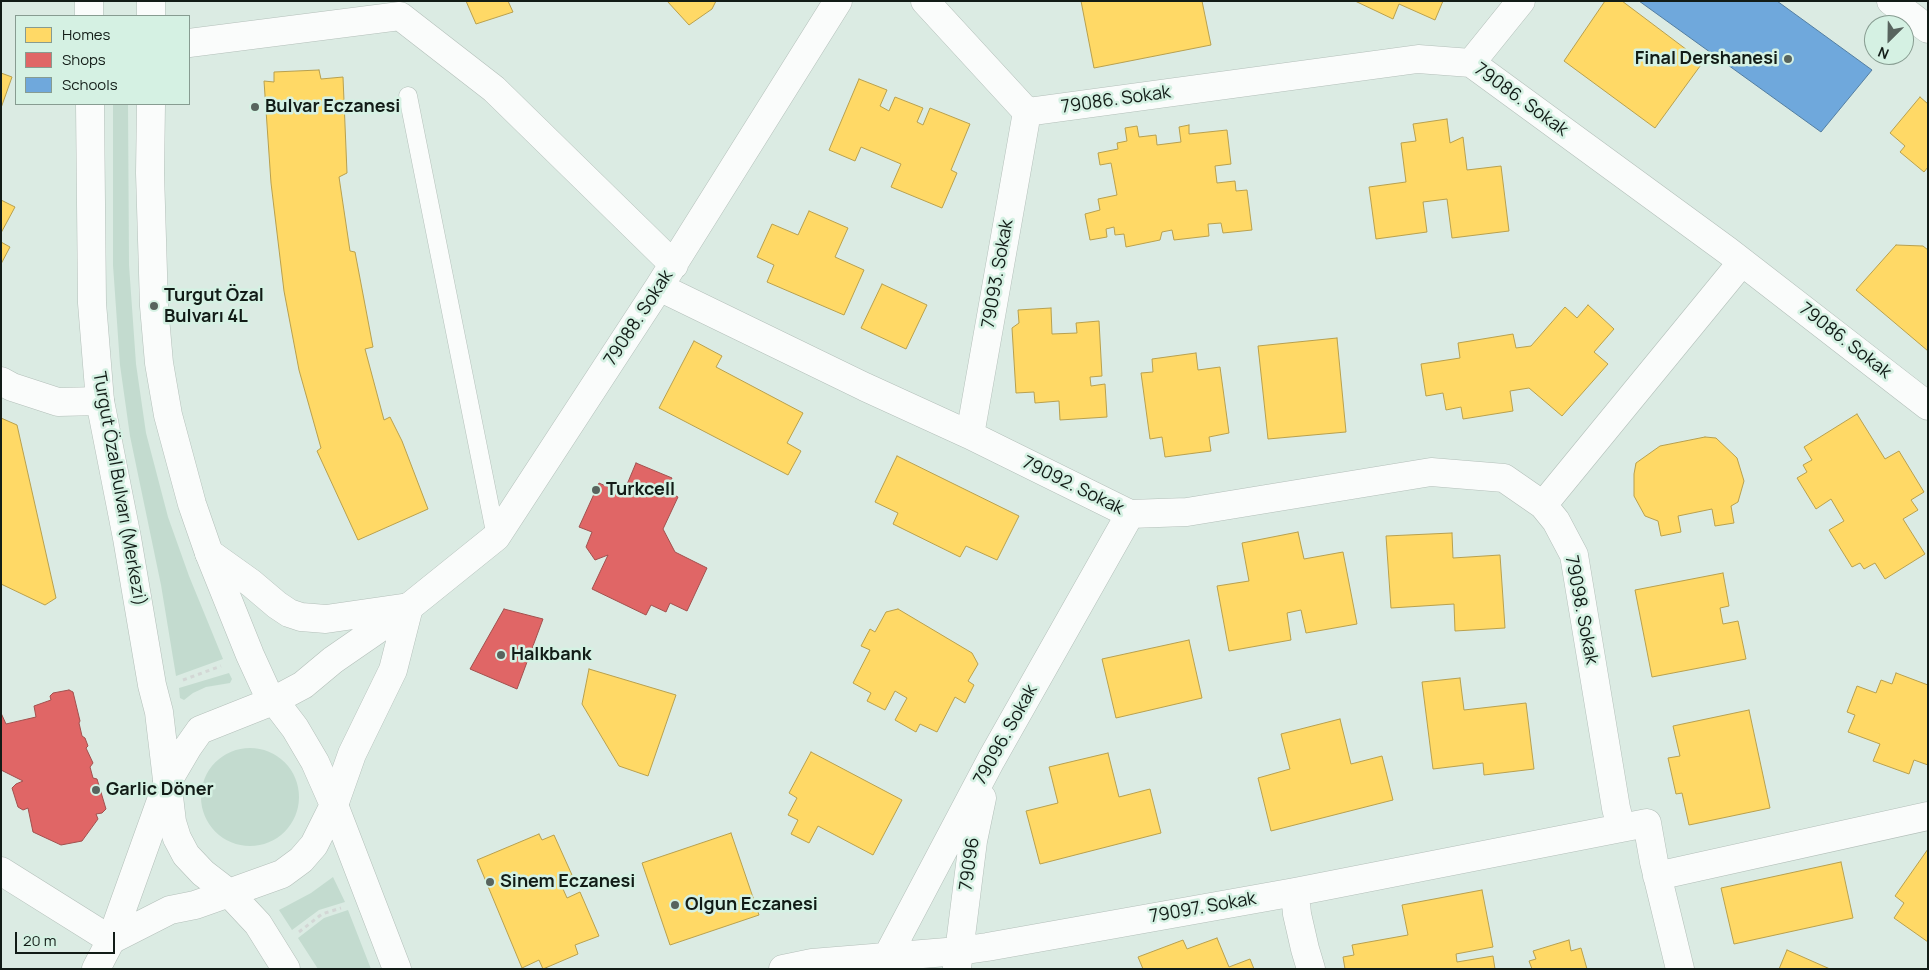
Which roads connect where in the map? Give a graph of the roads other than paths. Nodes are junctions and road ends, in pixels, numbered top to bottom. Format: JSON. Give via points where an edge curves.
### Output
{"nodes":[{"id":1,"x":89,"y":1,"type":"edge"},
{"id":2,"x":151,"y":1,"type":"edge"},
{"id":3,"x":838,"y":1,"type":"edge"},
{"id":4,"x":925,"y":1,"type":"edge"},
{"id":5,"x":1521,"y":1,"type":"edge"},
{"id":6,"x":1891,"y":1,"type":"edge"},
{"id":7,"x":89,"y":15,"type":"edge"},
{"id":8,"x":151,"y":15,"type":"edge"},
{"id":9,"x":1928,"y":29,"type":"edge"},
{"id":10,"x":190,"y":43,"type":"edge"},
{"id":11,"x":1471,"y":63,"type":"junction"},
{"id":12,"x":408,"y":96,"type":"dead end"},
{"id":13,"x":90,"y":105,"type":"edge"},
{"id":14,"x":150,"y":105,"type":"edge"},
{"id":15,"x":1027,"y":112,"type":"junction"},
{"id":16,"x":1742,"y":262,"type":"junction"},
{"id":17,"x":674,"y":264,"type":"junction"},
{"id":18,"x":659,"y":287,"type":"junction"},
{"id":19,"x":1,"y":381,"type":"edge"},
{"id":20,"x":100,"y":401,"type":"junction"},
{"id":21,"x":1928,"y":406,"type":"edge"},
{"id":22,"x":970,"y":435,"type":"junction"},
{"id":23,"x":1543,"y":505,"type":"junction"},
{"id":24,"x":1130,"y":514,"type":"junction"},
{"id":25,"x":496,"y":537,"type":"junction"},
{"id":26,"x":209,"y":554,"type":"junction"},
{"id":27,"x":409,"y":607,"type":"junction"},
{"id":28,"x":273,"y":701,"type":"junction"},
{"id":29,"x":991,"y":760,"type":"junction"},
{"id":30,"x":168,"y":781,"type":"junction"},
{"id":31,"x":334,"y":805,"type":"junction"},
{"id":32,"x":1928,"y":816,"type":"edge"},
{"id":33,"x":1621,"y":828,"type":"junction"},
{"id":34,"x":1,"y":870,"type":"edge"},
{"id":35,"x":1657,"y":876,"type":"junction"},
{"id":36,"x":1295,"y":892,"type":"junction"},
{"id":37,"x":229,"y":893,"type":"junction"},
{"id":38,"x":111,"y":940,"type":"junction"},
{"id":39,"x":887,"y":957,"type":"junction"},
{"id":40,"x":958,"y":960,"type":"edge"},
{"id":41,"x":854,"y":964,"type":"edge"},
{"id":42,"x":96,"y":969,"type":"edge"},
{"id":43,"x":286,"y":969,"type":"edge"},
{"id":44,"x":397,"y":969,"type":"edge"},
{"id":45,"x":783,"y":969,"type":"edge"},
{"id":46,"x":1311,"y":969,"type":"edge"},
{"id":47,"x":1680,"y":969,"type":"edge"}],
"edges":[{"from":1,"to":7,"type":"street"},
{"from":2,"to":8,"type":"street"},
{"from":3,"to":17,"type":"street","name":"79088. Sokak"},
{"from":4,"to":15,"type":"street"},
{"from":5,"to":11,"type":"street"},
{"from":6,"to":9,"type":"street"},
{"from":10,"to":17,"type":"street","via":[[400,16],[494,90]]},
{"from":11,"to":15,"type":"street","name":"79086. Sokak","via":[[1418,59]]},
{"from":11,"to":16,"type":"street","name":"79086. Sokak"},
{"from":12,"to":25,"type":"lane"},
{"from":13,"to":20,"type":"street","name":"Turgut Özal Bulvarı (Merkezi)","via":[[92,303]]},
{"from":14,"to":26,"type":"street","via":[[154,306],[159,363],[168,415]]},
{"from":15,"to":22,"type":"street","name":"79093. Sokak"},
{"from":16,"to":21,"type":"street","name":"79086. Sokak"},
{"from":16,"to":23,"type":"street"},
{"from":17,"to":18,"type":"street","name":"79088. Sokak"},
{"from":18,"to":22,"type":"street","name":"79092. Sokak"},
{"from":18,"to":25,"type":"street","name":"79088. Sokak"},
{"from":19,"to":20,"type":"street","via":[[58,402]]},
{"from":20,"to":30,"type":"street","name":"Turgut Özal Bulvarı (Merkezi)","via":[[159,712]]},
{"from":22,"to":24,"type":"street","name":"79092. Sokak"},
{"from":23,"to":24,"type":"street","name":"79092. Sokak","via":[[1504,478],[1431,472],[1187,512]]},
{"from":23,"to":33,"type":"street","name":"79098. Sokak","via":[[1556,521],[1574,555]]},
{"from":24,"to":29,"type":"street","name":"79096. Sokak"},
{"from":25,"to":27,"type":"street","name":"79088. Sokak"},
{"from":26,"to":27,"type":"street","via":[[277,605],[301,617],[326,619]]},
{"from":26,"to":28,"type":"street","via":[[250,655]]},
{"from":27,"to":28,"type":"street","name":"79088. Sokak","via":[[332,660],[303,686]]},
{"from":27,"to":31,"type":"street","via":[[393,670],[352,754]]},
{"from":28,"to":30,"type":"street","via":[[200,730]]},
{"from":28,"to":31,"type":"street","via":[[308,746]]},
{"from":29,"to":39,"type":"street","name":"79096. Sokak"},
{"from":29,"to":40,"type":"street","name":"79096","via":[[973,841]]},
{"from":30,"to":37,"type":"street","via":[[172,822],[186,855]]},
{"from":30,"to":38,"type":"street"},
{"from":31,"to":37,"type":"street","via":[[314,845],[301,860],[282,874]]},
{"from":31,"to":44,"type":"street"},
{"from":32,"to":35,"type":"street"},
{"from":33,"to":35,"type":"street","via":[[1646,822]]},
{"from":33,"to":36,"type":"street","name":"79097. Sokak"},
{"from":34,"to":38,"type":"street"},
{"from":35,"to":47,"type":"street"},
{"from":36,"to":40,"type":"street","name":"79097. Sokak"},
{"from":36,"to":46,"type":"street"},
{"from":37,"to":38,"type":"street","via":[[170,910]]},
{"from":37,"to":43,"type":"street","via":[[258,924]]},
{"from":38,"to":42,"type":"street"},
{"from":39,"to":40,"type":"street","name":"79097. Sokak"},
{"from":39,"to":41,"type":"street","name":"79097. Sokak"},
{"from":41,"to":45,"type":"street","name":"79097. Sokak","via":[[812,963]]}]}
